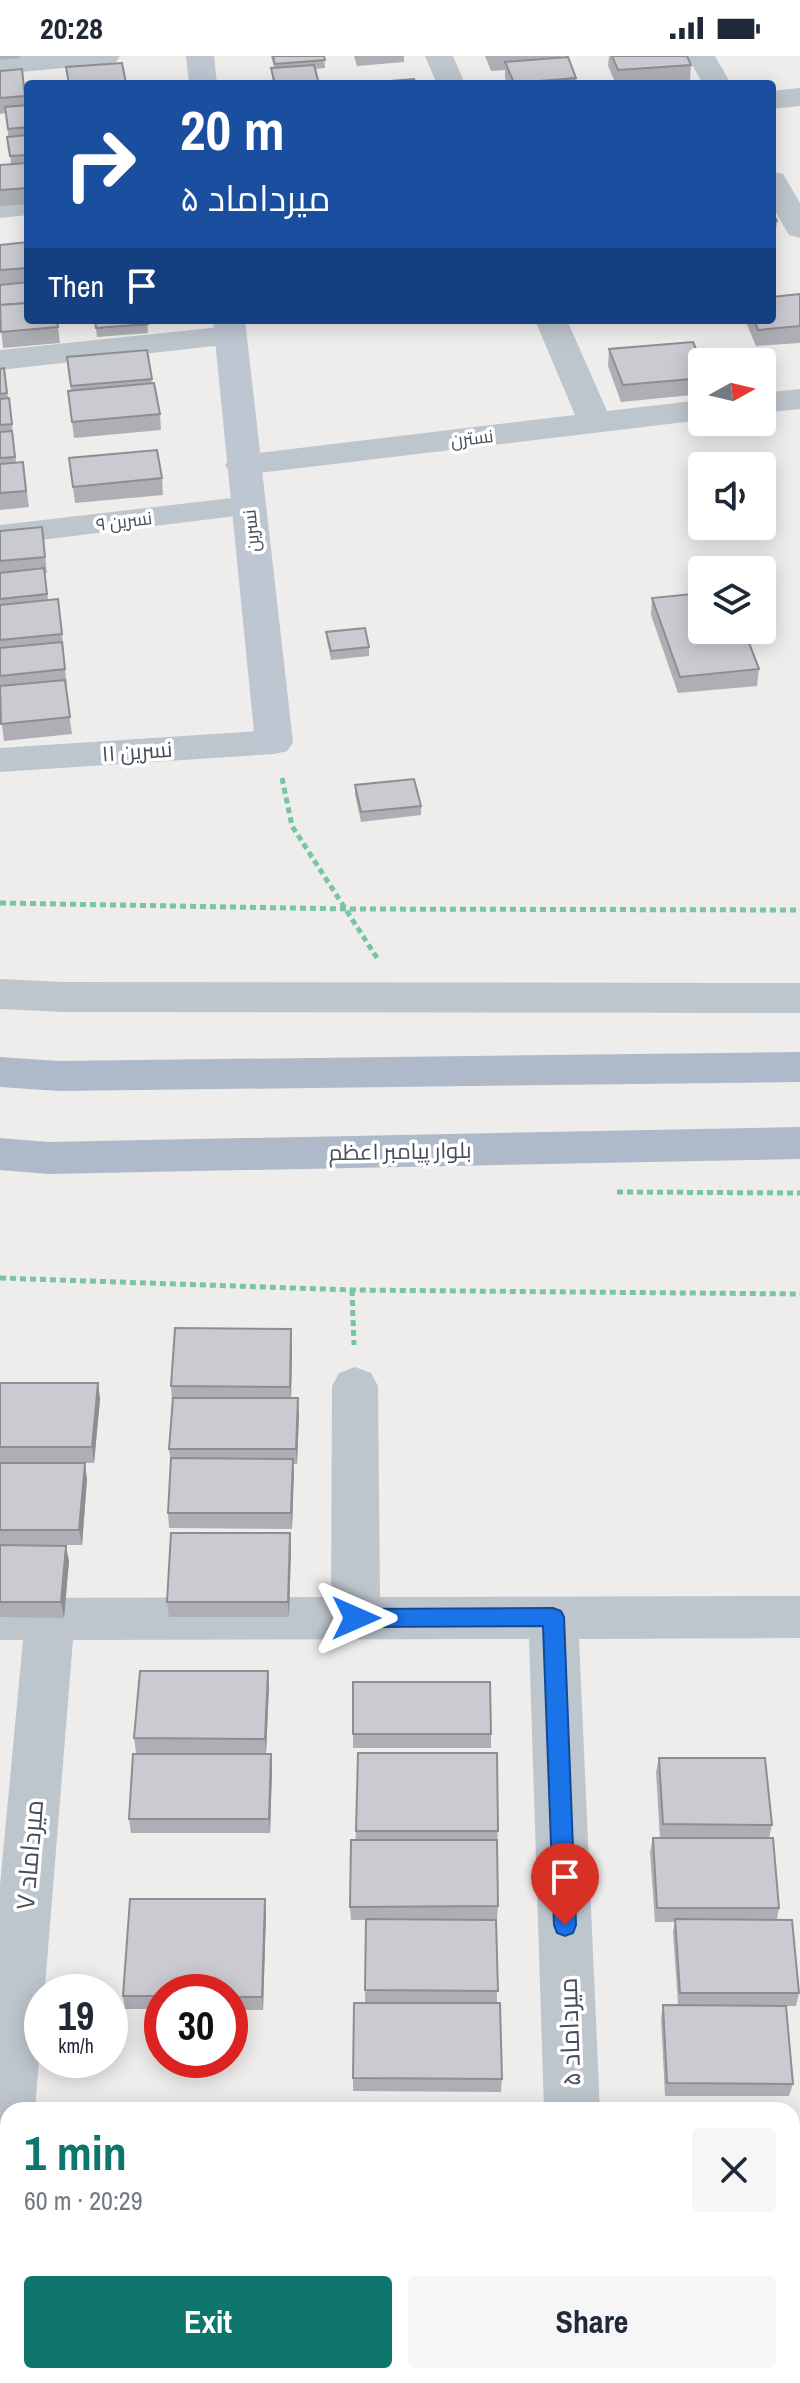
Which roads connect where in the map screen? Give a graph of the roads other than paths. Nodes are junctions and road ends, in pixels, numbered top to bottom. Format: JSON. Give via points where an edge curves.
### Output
{"nodes":[{"id":1,"x":106,"y":56,"type":"edge"},
{"id":2,"x":200,"y":56,"type":"edge"},
{"id":3,"x":439,"y":56,"type":"edge"},
{"id":4,"x":701,"y":56,"type":"edge"},
{"id":5,"x":0,"y":66,"type":"edge"},
{"id":6,"x":203,"y":80,"type":"edge"},
{"id":7,"x":449,"y":80,"type":"edge"},
{"id":8,"x":715,"y":80,"type":"edge"},
{"id":9,"x":800,"y":97,"type":"edge"},
{"id":10,"x":776,"y":100,"type":"edge"},
{"id":11,"x":776,"y":187,"type":"edge"},
{"id":12,"x":24,"y":206,"type":"edge"},
{"id":13,"x":0,"y":209,"type":"edge"},
{"id":14,"x":800,"y":229,"type":"edge"},
{"id":15,"x":553,"y":324,"type":"edge"},
{"id":16,"x":229,"y":328,"type":"edge"},
{"id":17,"x":0,"y":360,"type":"edge"},
{"id":18,"x":800,"y":399,"type":"edge"},
{"id":19,"x":776,"y":402,"type":"edge"},
{"id":20,"x":688,"y":412,"type":"edge"},
{"id":21,"x":595,"y":423,"type":"junction"},
{"id":22,"x":242,"y":465,"type":"junction"},
{"id":23,"x":249,"y":506,"type":"junction"},
{"id":24,"x":0,"y":535,"type":"edge"},
{"id":25,"x":274,"y":742,"type":"joint"},
{"id":26,"x":0,"y":760,"type":"edge"},
{"id":27,"x":0,"y":994,"type":"edge"},
{"id":28,"x":800,"y":998,"type":"edge"},
{"id":29,"x":800,"y":1067,"type":"edge"},
{"id":30,"x":0,"y":1072,"type":"edge"},
{"id":31,"x":800,"y":1143,"type":"edge"},
{"id":32,"x":0,"y":1154,"type":"edge"},
{"id":33,"x":355,"y":1386,"type":"road end"},
{"id":34,"x":553,"y":1617,"type":"junction"},
{"id":35,"x":800,"y":1617,"type":"edge"},
{"id":36,"x":356,"y":1618,"type":"junction"},
{"id":37,"x":25,"y":1619,"type":"edge"},
{"id":38,"x":4,"y":2102,"type":"edge"},
{"id":39,"x":572,"y":2102,"type":"edge"}],
"edges":[{"from":1,"to":5,"type":"street"},
{"from":2,"to":6,"type":"street"},
{"from":3,"to":7,"type":"street"},
{"from":4,"to":8,"type":"street"},
{"from":9,"to":10,"type":"street"},
{"from":11,"to":14,"type":"street"},
{"from":12,"to":13,"type":"street"},
{"from":15,"to":21,"type":"street"},
{"from":16,"to":17,"type":"street"},
{"from":16,"to":22,"type":"street","name":"نسرین"},
{"from":18,"to":19,"type":"street"},
{"from":20,"to":21,"type":"street","name":"نسترن"},
{"from":21,"to":22,"type":"street","name":"نسترن"},
{"from":22,"to":23,"type":"street","name":"نسرین"},
{"from":23,"to":24,"type":"street","name":"نسرین ۹"},
{"from":23,"to":25,"type":"street","name":"نسرین"},
{"from":25,"to":26,"type":"street","name":"نسرین ۱۱"},
{"from":27,"to":28,"type":"street"},
{"from":29,"to":30,"type":"main road","via":[[59,1076]]},
{"from":31,"to":32,"type":"main road","name":"بلوار پیامبر اعظم","via":[[63,1158]]},
{"from":33,"to":36,"type":"street"},
{"from":34,"to":35,"type":"street"},
{"from":34,"to":36,"type":"street"},
{"from":34,"to":39,"type":"street","name":"میرداماد ۵"},
{"from":36,"to":37,"type":"street"},
{"from":37,"to":38,"type":"street","name":"میرداماد ۷"}]}
